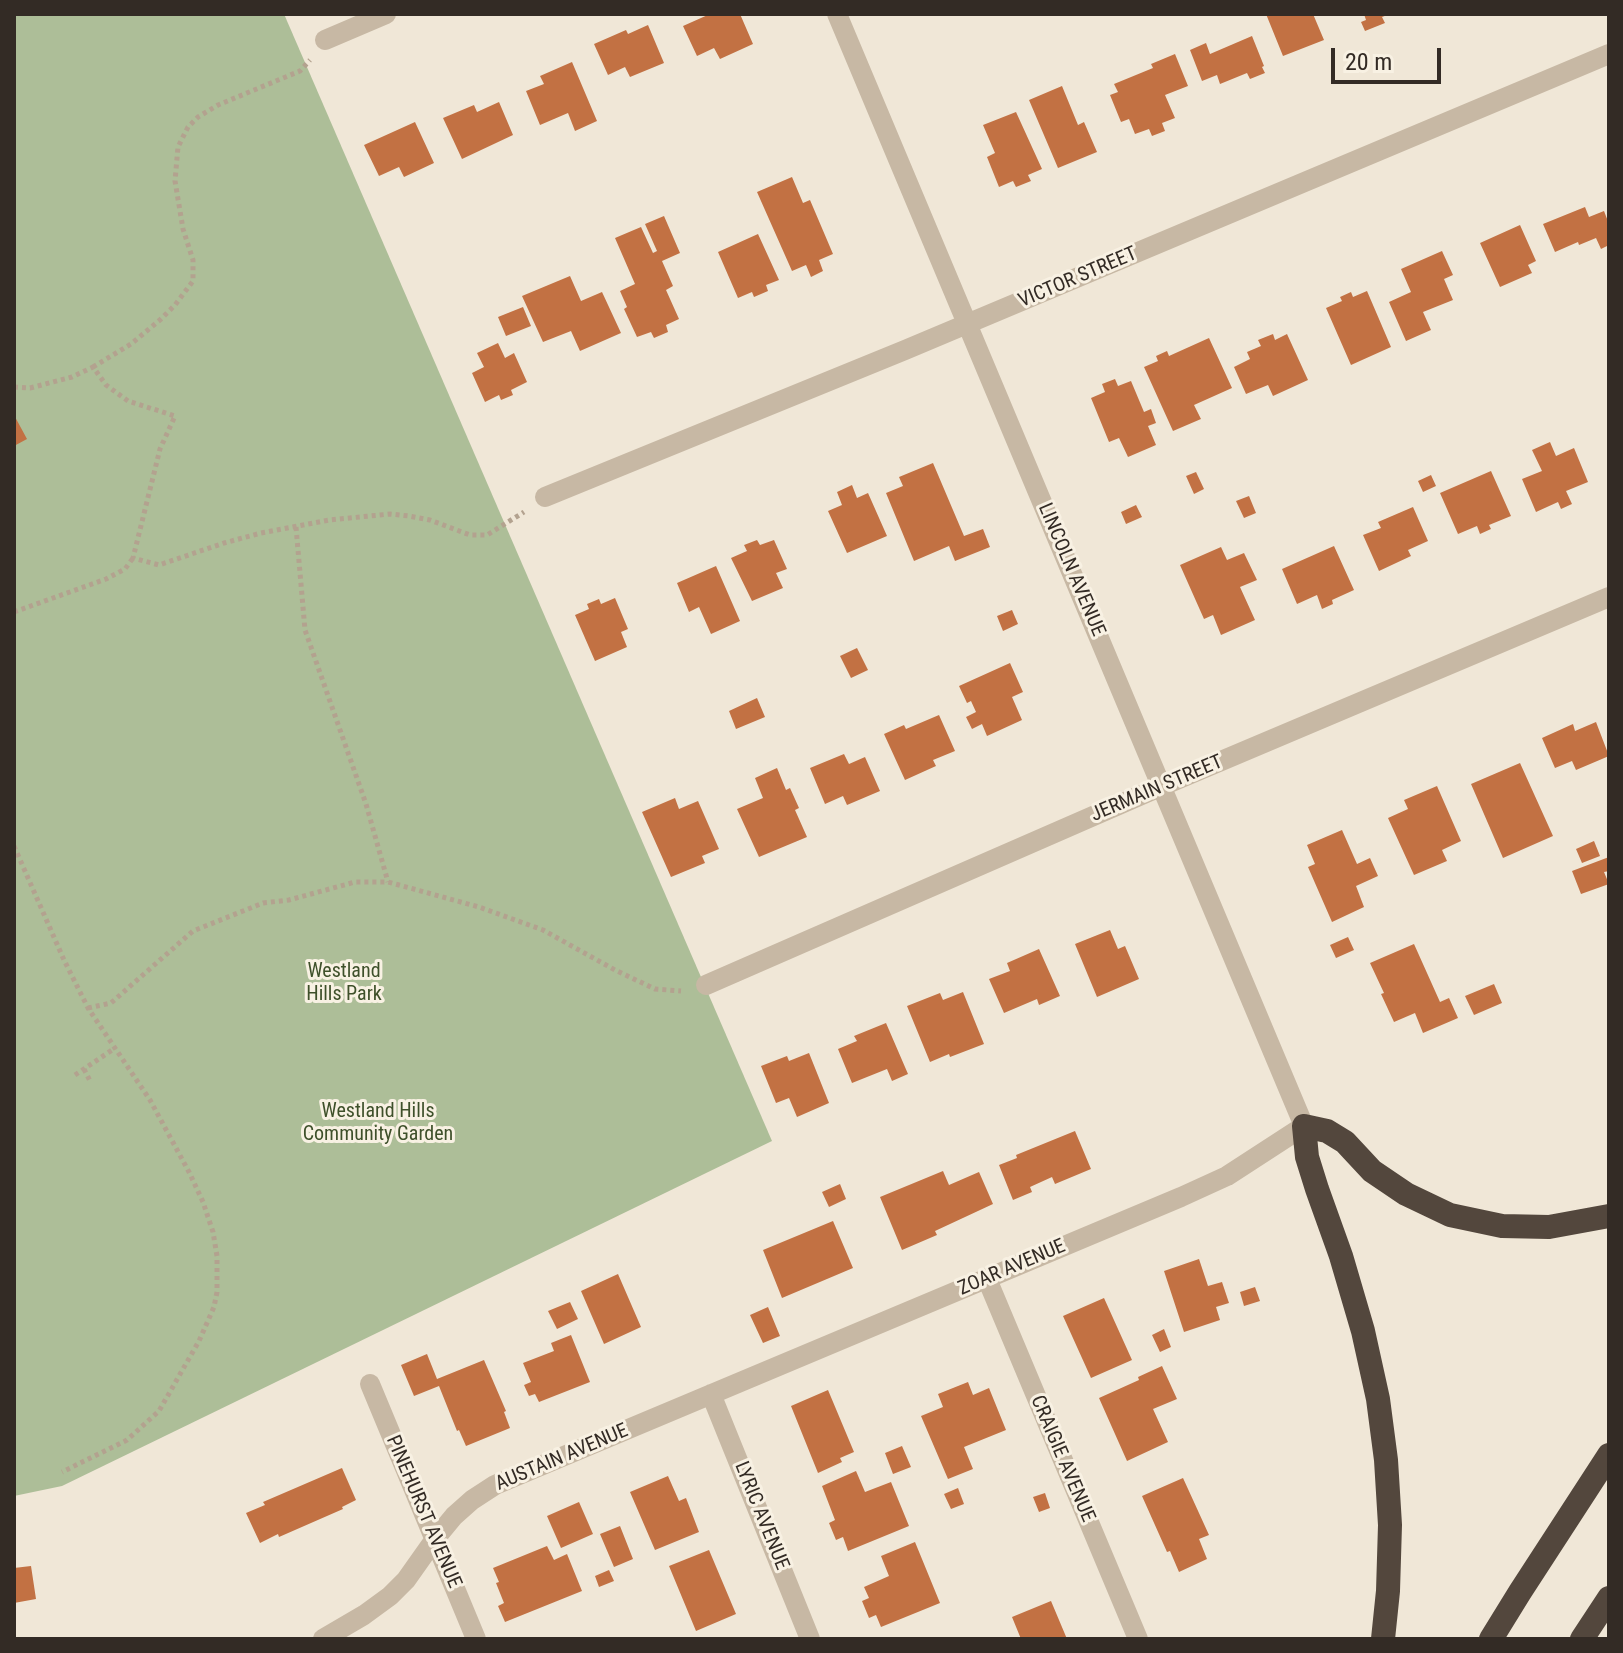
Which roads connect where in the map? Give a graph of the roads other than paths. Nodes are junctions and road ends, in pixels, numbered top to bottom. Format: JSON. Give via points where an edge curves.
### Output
{"nodes":[{"id":1,"x":386,"y":14,"type":"edge"},
{"id":2,"x":837,"y":14,"type":"edge"},
{"id":3,"x":325,"y":40,"type":"road end"},
{"id":4,"x":1609,"y":54,"type":"edge"},
{"id":5,"x":967,"y":324,"type":"junction"},
{"id":6,"x":545,"y":497,"type":"road end"},
{"id":7,"x":1609,"y":597,"type":"edge"},
{"id":8,"x":1162,"y":786,"type":"junction"},
{"id":9,"x":706,"y":985,"type":"road end"},
{"id":10,"x":1304,"y":1126,"type":"junction"},
{"id":11,"x":1609,"y":1216,"type":"edge"},
{"id":12,"x":987,"y":1279,"type":"junction"},
{"id":13,"x":370,"y":1384,"type":"dead end"},
{"id":14,"x":711,"y":1394,"type":"junction"},
{"id":15,"x":1609,"y":1455,"type":"edge"},
{"id":16,"x":435,"y":1539,"type":"junction"},
{"id":17,"x":1609,"y":1598,"type":"edge"},
{"id":18,"x":323,"y":1639,"type":"edge"},
{"id":19,"x":476,"y":1639,"type":"edge"},
{"id":20,"x":810,"y":1639,"type":"edge"},
{"id":21,"x":1138,"y":1639,"type":"edge"},
{"id":22,"x":1383,"y":1639,"type":"edge"},
{"id":23,"x":1491,"y":1639,"type":"edge"},
{"id":24,"x":1582,"y":1639,"type":"edge"}],
"edges":[{"from":1,"to":3,"type":"street"},
{"from":2,"to":5,"type":"street","name":"LINCOLN AVENUE"},
{"from":4,"to":5,"type":"street","name":"VICTOR STREET"},
{"from":5,"to":6,"type":"street","name":"VICTOR STREET"},
{"from":5,"to":8,"type":"street","name":"LINCOLN AVENUE"},
{"from":7,"to":8,"type":"street","name":"JERMAIN STREET"},
{"from":8,"to":9,"type":"street","name":"JERMAIN STREET"},
{"from":8,"to":10,"type":"street","name":"LINCOLN AVENUE"},
{"from":10,"to":11,"type":"highway","via":[[1327,1131],[1372,1171],[1450,1215],[1502,1226],[1549,1227]]},
{"from":10,"to":12,"type":"street","name":"ZOAR AVENUE","via":[[1227,1176]]},
{"from":10,"to":22,"type":"highway","via":[[1307,1157],[1341,1256],[1378,1399],[1390,1525]]},
{"from":12,"to":14,"type":"street","name":"ZOAR AVENUE"},
{"from":12,"to":21,"type":"street","name":"CRAIGIE AVENUE"},
{"from":13,"to":16,"type":"street","name":"PINEHURST AVENUE"},
{"from":14,"to":16,"type":"street","name":"AUSTAIN AVENUE","via":[[495,1485],[463,1508]]},
{"from":14,"to":20,"type":"street","name":"LYRIC AVENUE"},
{"from":15,"to":23,"type":"highway"},
{"from":16,"to":18,"type":"street","name":"AUSTAIN AVENUE","via":[[390,1596]]},
{"from":16,"to":19,"type":"street","name":"PINEHURST AVENUE"},
{"from":17,"to":24,"type":"highway"}]}
